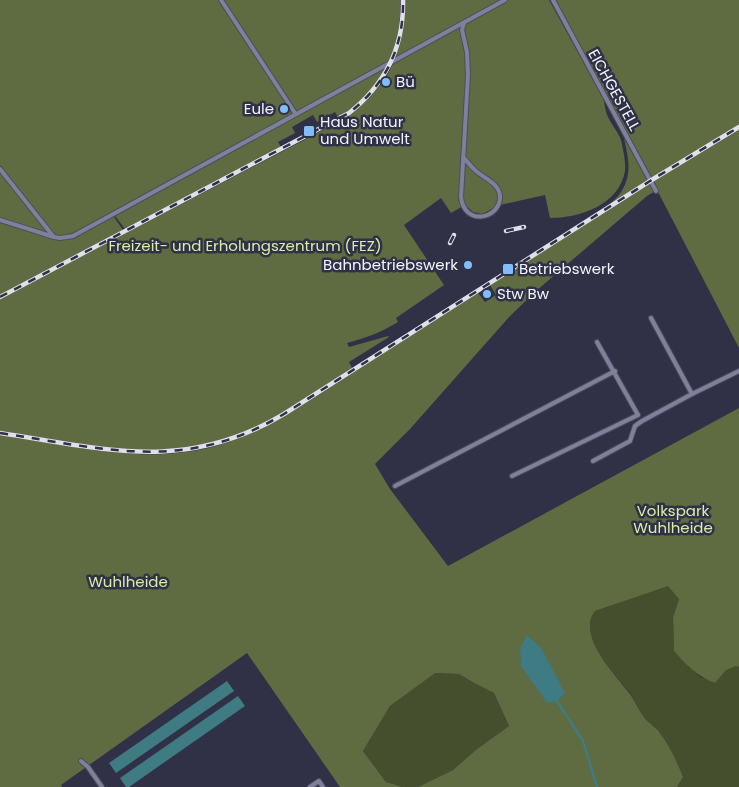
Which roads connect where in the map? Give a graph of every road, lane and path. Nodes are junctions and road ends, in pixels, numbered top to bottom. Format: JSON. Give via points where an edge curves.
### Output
{"nodes":[{"id":1,"x":220,"y":0,"type":"edge"},
{"id":2,"x":505,"y":0,"type":"edge"},
{"id":3,"x":553,"y":0,"type":"edge"},
{"id":4,"x":466,"y":21,"type":"junction"},
{"id":5,"x":295,"y":113,"type":"junction"},
{"id":6,"x":463,"y":157,"type":"junction"},
{"id":7,"x":0,"y":169,"type":"edge"},
{"id":8,"x":656,"y":191,"type":"dead end"},
{"id":9,"x":0,"y":220,"type":"edge"},
{"id":10,"x":54,"y":237,"type":"junction"},
{"id":11,"x":651,"y":318,"type":"dead end"},
{"id":12,"x":597,"y":342,"type":"dead end"},
{"id":13,"x":615,"y":371,"type":"junction"},
{"id":14,"x":739,"y":371,"type":"edge"},
{"id":15,"x":692,"y":394,"type":"junction"},
{"id":16,"x":638,"y":415,"type":"junction"},
{"id":17,"x":642,"y":421,"type":"junction"},
{"id":18,"x":593,"y":461,"type":"dead end"},
{"id":19,"x":512,"y":476,"type":"dead end"},
{"id":20,"x":396,"y":486,"type":"dead end"},
{"id":21,"x":81,"y":761,"type":"dead end"},
{"id":22,"x":102,"y":787,"type":"edge"},
{"id":23,"x":310,"y":787,"type":"edge"},
{"id":24,"x":323,"y":787,"type":"edge"}],
"edges":[{"from":1,"to":5,"type":"lane"},
{"from":2,"to":4,"type":"lane"},
{"from":3,"to":8,"type":"lane","name":"EICHGESTELL"},
{"from":4,"to":5,"type":"lane"},
{"from":4,"to":6,"type":"lane","via":[[462,30],[468,75]]},
{"from":5,"to":10,"type":"lane","via":[[73,236]]},
{"from":6,"to":6,"type":"lane","via":[[461,204],[470,215],[484,216],[491,213],[500,200],[498,189]]},
{"from":7,"to":10,"type":"lane"},
{"from":9,"to":10,"type":"lane"},
{"from":11,"to":15,"type":"lane"},
{"from":12,"to":13,"type":"lane"},
{"from":13,"to":16,"type":"lane"},
{"from":13,"to":20,"type":"lane"},
{"from":14,"to":15,"type":"lane"},
{"from":15,"to":17,"type":"lane"},
{"from":16,"to":17,"type":"lane"},
{"from":16,"to":19,"type":"lane"},
{"from":17,"to":18,"type":"lane","via":[[634,426],[630,441]]},
{"from":21,"to":22,"type":"lane"},
{"from":23,"to":24,"type":"lane","via":[[319,781]]}]}
